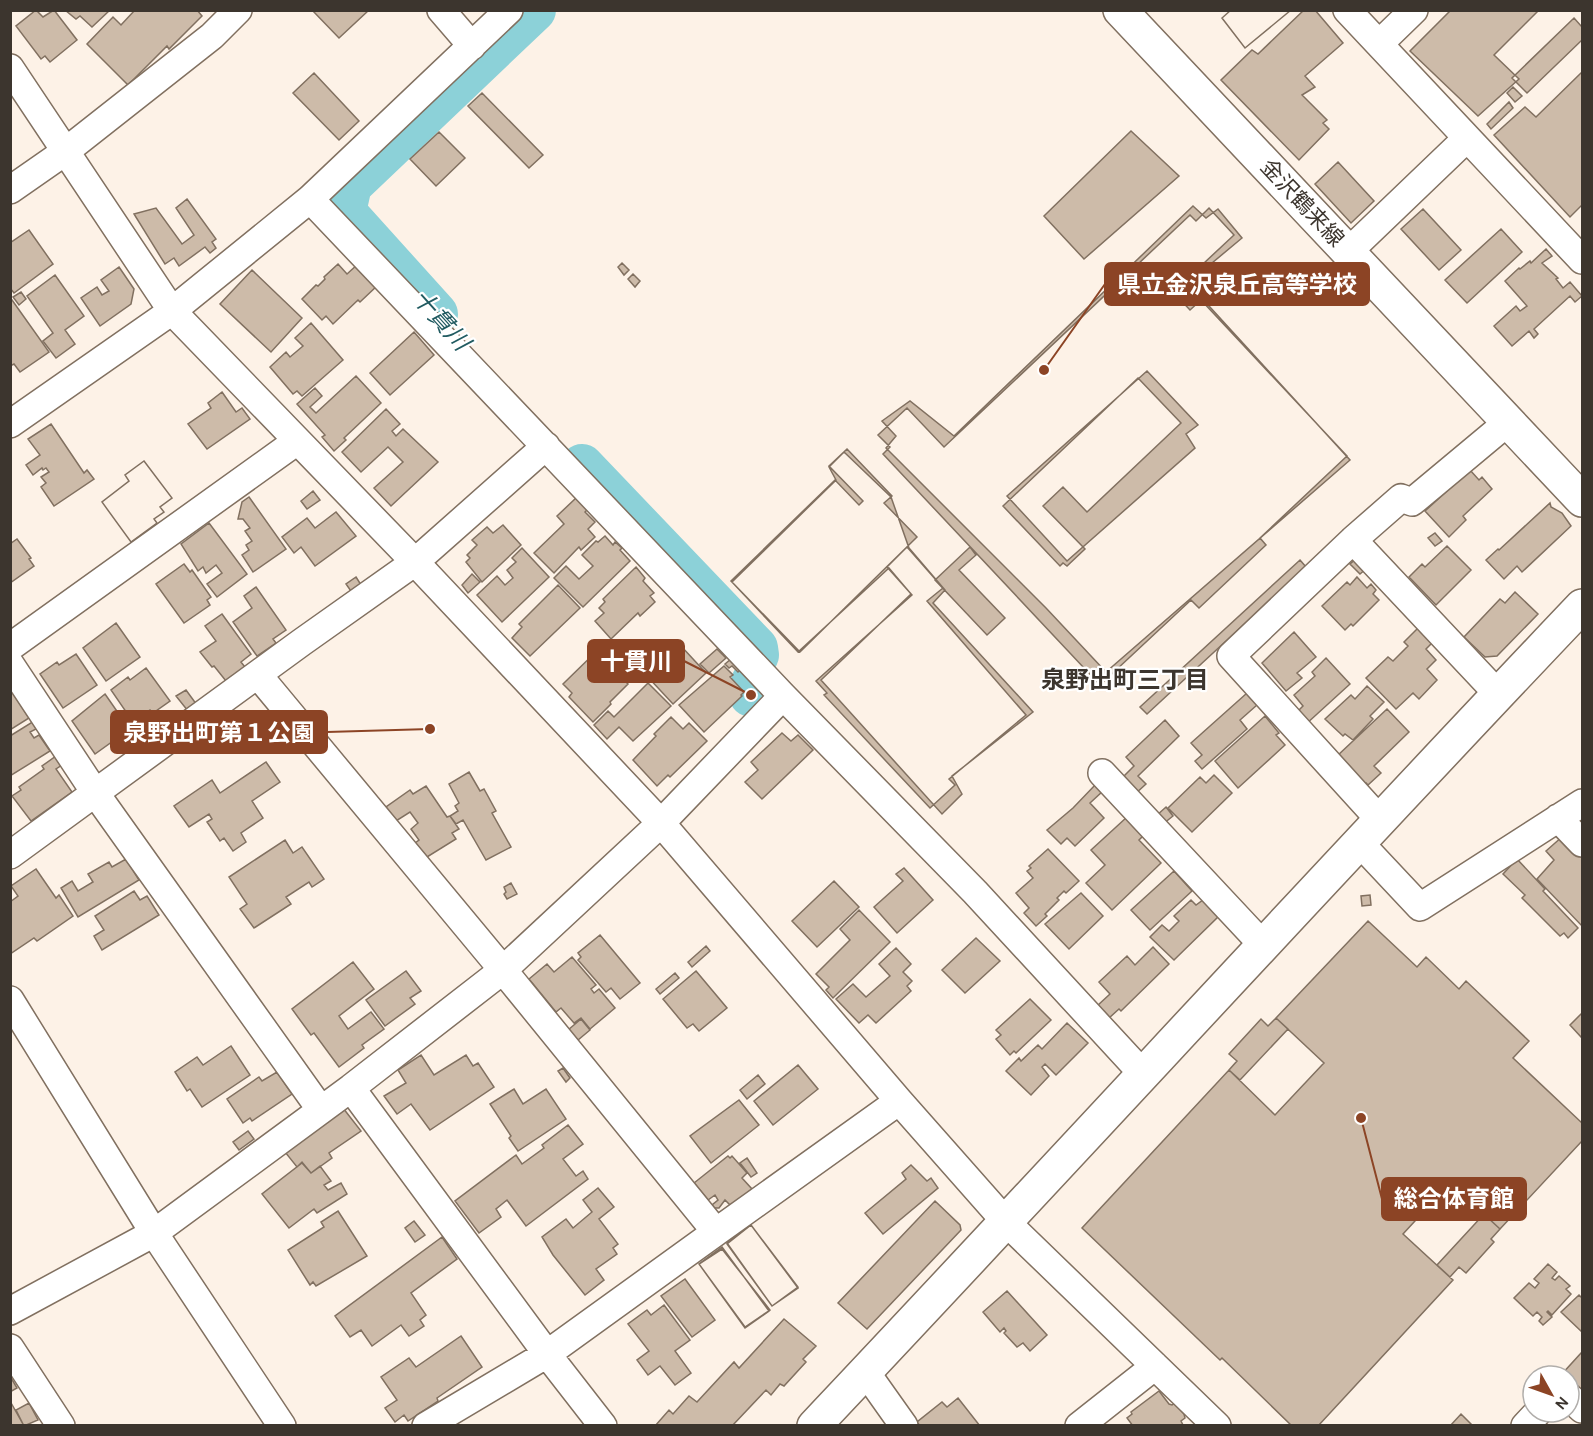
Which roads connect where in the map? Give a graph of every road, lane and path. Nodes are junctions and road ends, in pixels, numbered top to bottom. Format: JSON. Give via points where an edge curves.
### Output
{"nodes":[{"id":1,"x":238,"y":10,"type":"edge"},
{"id":2,"x":441,"y":10,"type":"edge"},
{"id":3,"x":509,"y":10,"type":"edge"},
{"id":4,"x":1120,"y":10,"type":"edge"},
{"id":5,"x":1347,"y":10,"type":"edge"},
{"id":6,"x":1414,"y":10,"type":"edge"},
{"id":7,"x":1379,"y":44,"type":"junction"},
{"id":8,"x":472,"y":46,"type":"junction"},
{"id":9,"x":10,"y":68,"type":"edge"},
{"id":10,"x":1467,"y":138,"type":"junction"},
{"id":11,"x":66,"y":151,"type":"junction"},
{"id":12,"x":10,"y":190,"type":"edge"},
{"id":13,"x":310,"y":199,"type":"junction"},
{"id":14,"x":1578,"y":247,"type":"edge"},
{"id":15,"x":1348,"y":252,"type":"junction"},
{"id":16,"x":172,"y":311,"type":"junction"},
{"id":17,"x":1508,"y":422,"type":"junction"},
{"id":18,"x":10,"y":424,"type":"edge"},
{"id":19,"x":297,"y":441,"type":"junction"},
{"id":20,"x":546,"y":446,"type":"junction"},
{"id":21,"x":1582,"y":500,"type":"edge"},
{"id":22,"x":1353,"y":540,"type":"junction"},
{"id":23,"x":415,"y":562,"type":"junction"},
{"id":24,"x":1582,"y":606,"type":"edge"},
{"id":25,"x":10,"y":647,"type":"edge"},
{"id":26,"x":10,"y":664,"type":"edge"},
{"id":27,"x":258,"y":675,"type":"junction"},
{"id":28,"x":1498,"y":694,"type":"junction"},
{"id":29,"x":783,"y":696,"type":"junction"},
{"id":30,"x":1102,"y":773,"type":"dead end"},
{"id":31,"x":96,"y":794,"type":"junction"},
{"id":32,"x":1582,"y":803,"type":"edge"},
{"id":33,"x":1558,"y":818,"type":"junction"},
{"id":34,"x":661,"y":823,"type":"junction"},
{"id":35,"x":1369,"y":830,"type":"junction"},
{"id":36,"x":1582,"y":843,"type":"edge"},
{"id":37,"x":10,"y":855,"type":"edge"},
{"id":38,"x":1263,"y":945,"type":"junction"},
{"id":39,"x":503,"y":970,"type":"junction"},
{"id":40,"x":10,"y":1000,"type":"edge"},
{"id":41,"x":1143,"y":1074,"type":"junction"},
{"id":42,"x":351,"y":1088,"type":"junction"},
{"id":43,"x":899,"y":1101,"type":"junction"},
{"id":44,"x":321,"y":1110,"type":"junction"},
{"id":45,"x":1005,"y":1221,"type":"junction"},
{"id":46,"x":716,"y":1232,"type":"junction"},
{"id":47,"x":154,"y":1233,"type":"junction"},
{"id":48,"x":10,"y":1311,"type":"edge"},
{"id":49,"x":10,"y":1348,"type":"edge"},
{"id":50,"x":547,"y":1354,"type":"junction"},
{"id":51,"x":1155,"y":1366,"type":"junction"},
{"id":52,"x":865,"y":1371,"type":"junction"},
{"id":53,"x":61,"y":1425,"type":"edge"},
{"id":54,"x":282,"y":1425,"type":"edge"},
{"id":55,"x":426,"y":1425,"type":"edge"},
{"id":56,"x":603,"y":1425,"type":"edge"},
{"id":57,"x":814,"y":1425,"type":"edge"},
{"id":58,"x":904,"y":1425,"type":"edge"},
{"id":59,"x":1079,"y":1425,"type":"edge"},
{"id":60,"x":1216,"y":1425,"type":"edge"}],
"edges":[{"from":1,"to":11,"type":"street","via":[[212,36]]},
{"from":2,"to":8,"type":"street"},
{"from":3,"to":8,"type":"street"},
{"from":4,"to":15,"type":"street","name":"金沢鶴来線"},
{"from":5,"to":7,"type":"street"},
{"from":6,"to":7,"type":"street"},
{"from":7,"to":10,"type":"street"},
{"from":8,"to":13,"type":"street"},
{"from":9,"to":11,"type":"street"},
{"from":10,"to":14,"type":"street"},
{"from":10,"to":15,"type":"street"},
{"from":11,"to":12,"type":"street"},
{"from":11,"to":16,"type":"street"},
{"from":13,"to":16,"type":"street"},
{"from":13,"to":20,"type":"street"},
{"from":15,"to":17,"type":"street","name":"金沢鶴来線"},
{"from":16,"to":18,"type":"street"},
{"from":16,"to":19,"type":"street"},
{"from":17,"to":21,"type":"street","name":"金沢鶴来線"},
{"from":17,"to":22,"type":"street","via":[[1412,502],[1401,498]]},
{"from":19,"to":23,"type":"street"},
{"from":19,"to":25,"type":"street"},
{"from":20,"to":23,"type":"street"},
{"from":20,"to":29,"type":"street"},
{"from":22,"to":28,"type":"street"},
{"from":22,"to":35,"type":"street","via":[[1232,656]]},
{"from":23,"to":27,"type":"street"},
{"from":23,"to":34,"type":"street"},
{"from":24,"to":28,"type":"street"},
{"from":26,"to":31,"type":"street"},
{"from":27,"to":31,"type":"street"},
{"from":27,"to":39,"type":"street"},
{"from":28,"to":35,"type":"street"},
{"from":29,"to":34,"type":"street"},
{"from":29,"to":41,"type":"street","via":[[975,892]]},
{"from":30,"to":38,"type":"street"},
{"from":31,"to":37,"type":"street"},
{"from":31,"to":44,"type":"street"},
{"from":32,"to":33,"type":"street"},
{"from":33,"to":35,"type":"street","via":[[1420,907]]},
{"from":33,"to":36,"type":"street"},
{"from":34,"to":39,"type":"street"},
{"from":34,"to":43,"type":"street"},
{"from":35,"to":38,"type":"street"},
{"from":38,"to":41,"type":"street"},
{"from":39,"to":42,"type":"street"},
{"from":39,"to":46,"type":"street"},
{"from":40,"to":47,"type":"street"},
{"from":41,"to":45,"type":"street"},
{"from":42,"to":44,"type":"street"},
{"from":42,"to":50,"type":"street"},
{"from":43,"to":45,"type":"street"},
{"from":43,"to":46,"type":"street"},
{"from":44,"to":47,"type":"street"},
{"from":45,"to":51,"type":"street"},
{"from":45,"to":52,"type":"street"},
{"from":46,"to":50,"type":"street"},
{"from":47,"to":48,"type":"street"},
{"from":47,"to":54,"type":"street"},
{"from":49,"to":53,"type":"street"},
{"from":50,"to":55,"type":"street"},
{"from":50,"to":56,"type":"street"},
{"from":51,"to":59,"type":"street"},
{"from":51,"to":60,"type":"street"},
{"from":52,"to":57,"type":"street"},
{"from":52,"to":58,"type":"street"}]}
